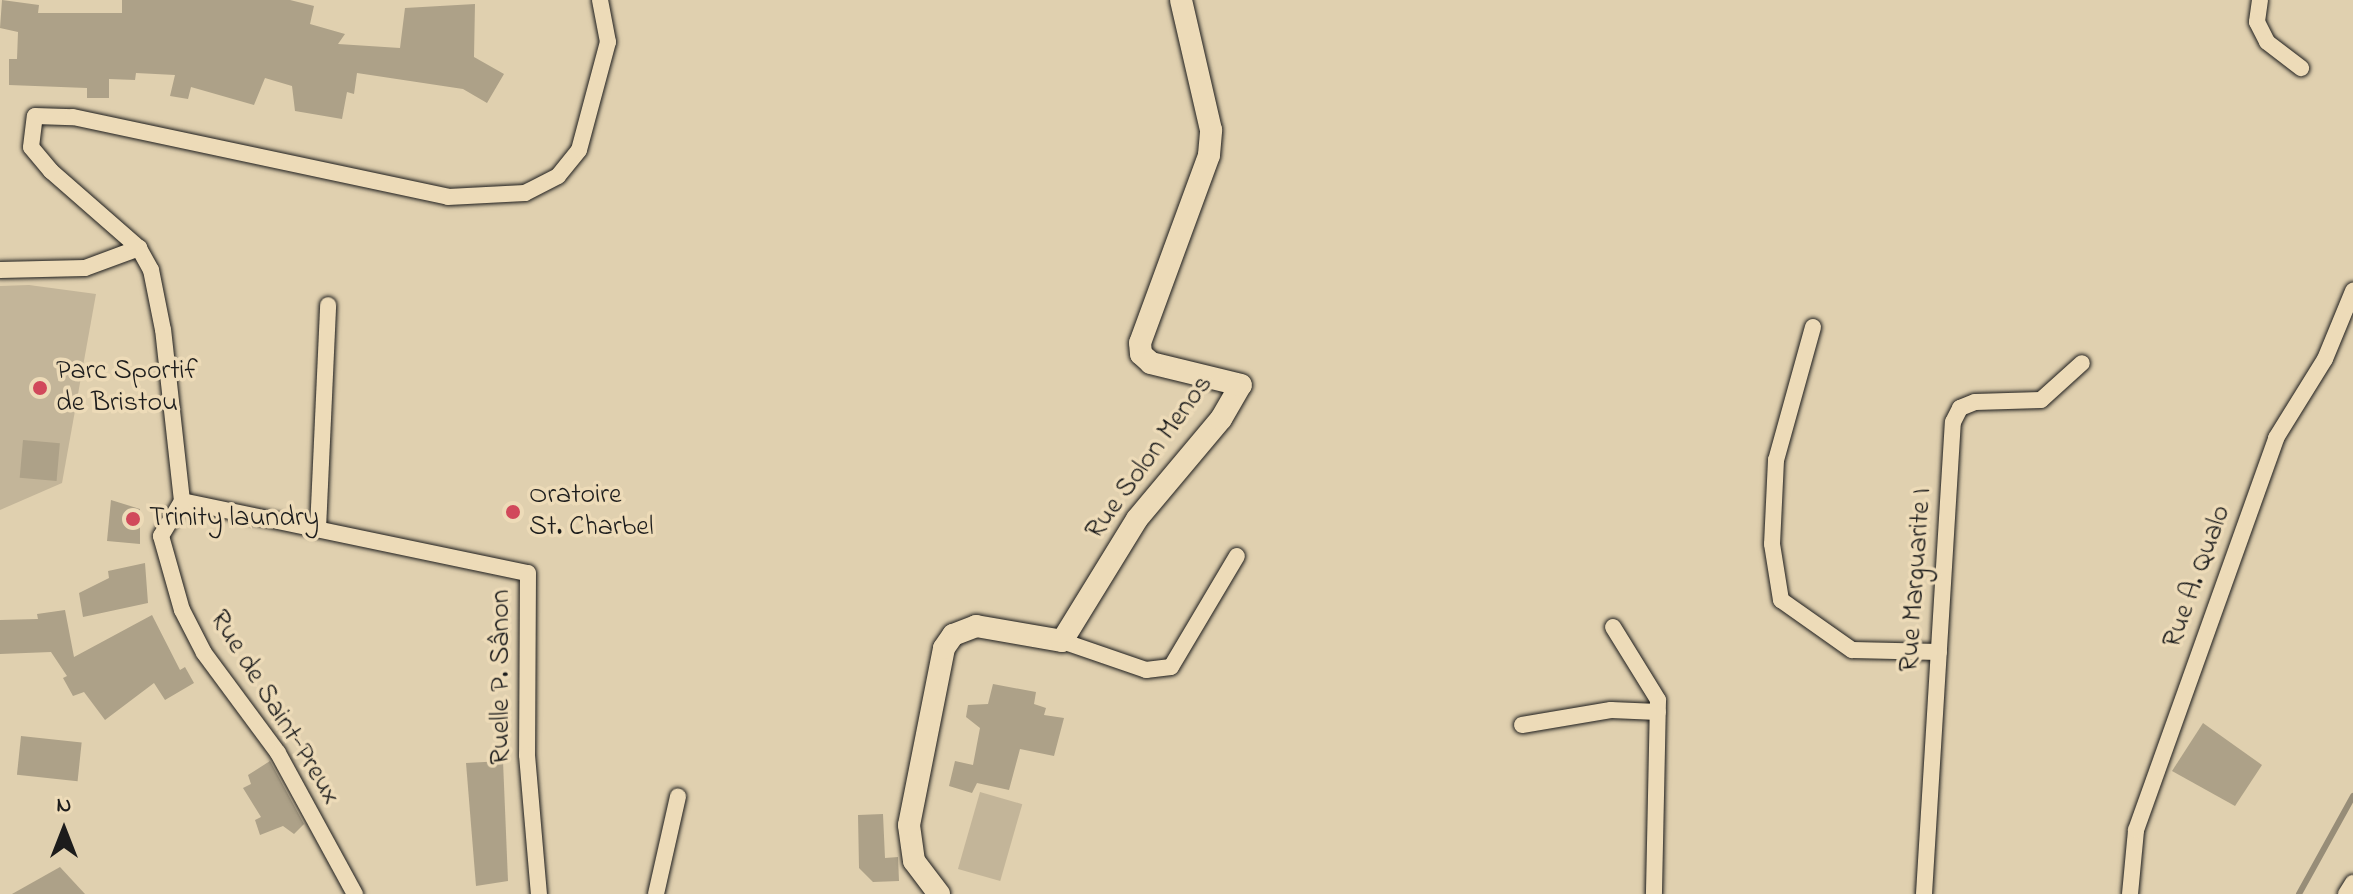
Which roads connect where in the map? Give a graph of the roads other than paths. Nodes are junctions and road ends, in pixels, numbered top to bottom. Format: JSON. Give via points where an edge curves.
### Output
{"nodes":[{"id":1,"x":600,"y":0,"type":"edge"},
{"id":2,"x":1181,"y":0,"type":"edge"},
{"id":3,"x":2260,"y":0,"type":"edge"},
{"id":4,"x":2301,"y":68,"type":"dead end"},
{"id":5,"x":139,"y":248,"type":"junction"},
{"id":6,"x":0,"y":270,"type":"edge"},
{"id":7,"x":2353,"y":291,"type":"edge"},
{"id":8,"x":328,"y":305,"type":"dead end"},
{"id":9,"x":1813,"y":327,"type":"dead end"},
{"id":10,"x":2082,"y":363,"type":"dead end"},
{"id":11,"x":182,"y":501,"type":"junction"},
{"id":12,"x":318,"y":529,"type":"junction"},
{"id":13,"x":1237,"y":556,"type":"dead end"},
{"id":14,"x":1613,"y":627,"type":"dead end"},
{"id":15,"x":1062,"y":641,"type":"junction"},
{"id":16,"x":1939,"y":652,"type":"junction"},
{"id":17,"x":1658,"y":712,"type":"junction"},
{"id":18,"x":1522,"y":725,"type":"dead end"},
{"id":19,"x":678,"y":796,"type":"dead end"},
{"id":20,"x":2353,"y":883,"type":"edge"},
{"id":21,"x":355,"y":894,"type":"edge"},
{"id":22,"x":539,"y":894,"type":"edge"},
{"id":23,"x":656,"y":894,"type":"edge"},
{"id":24,"x":939,"y":894,"type":"edge"},
{"id":25,"x":1654,"y":894,"type":"edge"},
{"id":26,"x":1924,"y":894,"type":"edge"},
{"id":27,"x":2130,"y":894,"type":"edge"},
{"id":28,"x":2346,"y":894,"type":"edge"}],
"edges":[{"from":1,"to":5,"type":"street","via":[[608,42],[579,150],[558,176],[525,193],[448,197],[73,117],[35,116],[31,147]]},
{"from":2,"to":15,"type":"street","name":"Rue Solon Menos","via":[[1211,130],[1209,155],[1140,343],[1141,354],[1151,363],[1241,385],[1221,419],[1137,519]]},
{"from":3,"to":4,"type":"street","via":[[2257,22],[2267,42]]},
{"from":5,"to":6,"type":"street","via":[[85,268]]},
{"from":5,"to":11,"type":"street","via":[[151,270],[163,330]]},
{"from":7,"to":27,"type":"street","name":"Rue A. Qualo","via":[[2325,359],[2276,438],[2136,830]]},
{"from":8,"to":12,"type":"street"},
{"from":9,"to":16,"type":"street","via":[[1776,460],[1772,544],[1781,600],[1852,650]]},
{"from":10,"to":16,"type":"street","name":"Rue Marguarite I","via":[[2041,400],[1975,402],[1960,408],[1953,422]]},
{"from":11,"to":12,"type":"street","name":"Ruelle P. Sânon"},
{"from":11,"to":21,"type":"street","name":"Rue de Saint-Preux","via":[[161,536],[182,610],[204,653],[278,753]]},
{"from":12,"to":22,"type":"street","name":"Ruelle P. Sânon","via":[[528,573],[527,755]]},
{"from":13,"to":15,"type":"street","via":[[1171,667],[1146,670]]},
{"from":14,"to":17,"type":"street","via":[[1655,688]]},
{"from":15,"to":24,"type":"street","via":[[976,626],[953,635],[944,648],[909,825],[914,861]]},
{"from":16,"to":26,"type":"street","name":"Rue Marguarite I"},
{"from":17,"to":18,"type":"street","via":[[1611,710]]},
{"from":17,"to":25,"type":"street"},
{"from":19,"to":23,"type":"street"},
{"from":20,"to":28,"type":"street"}]}
